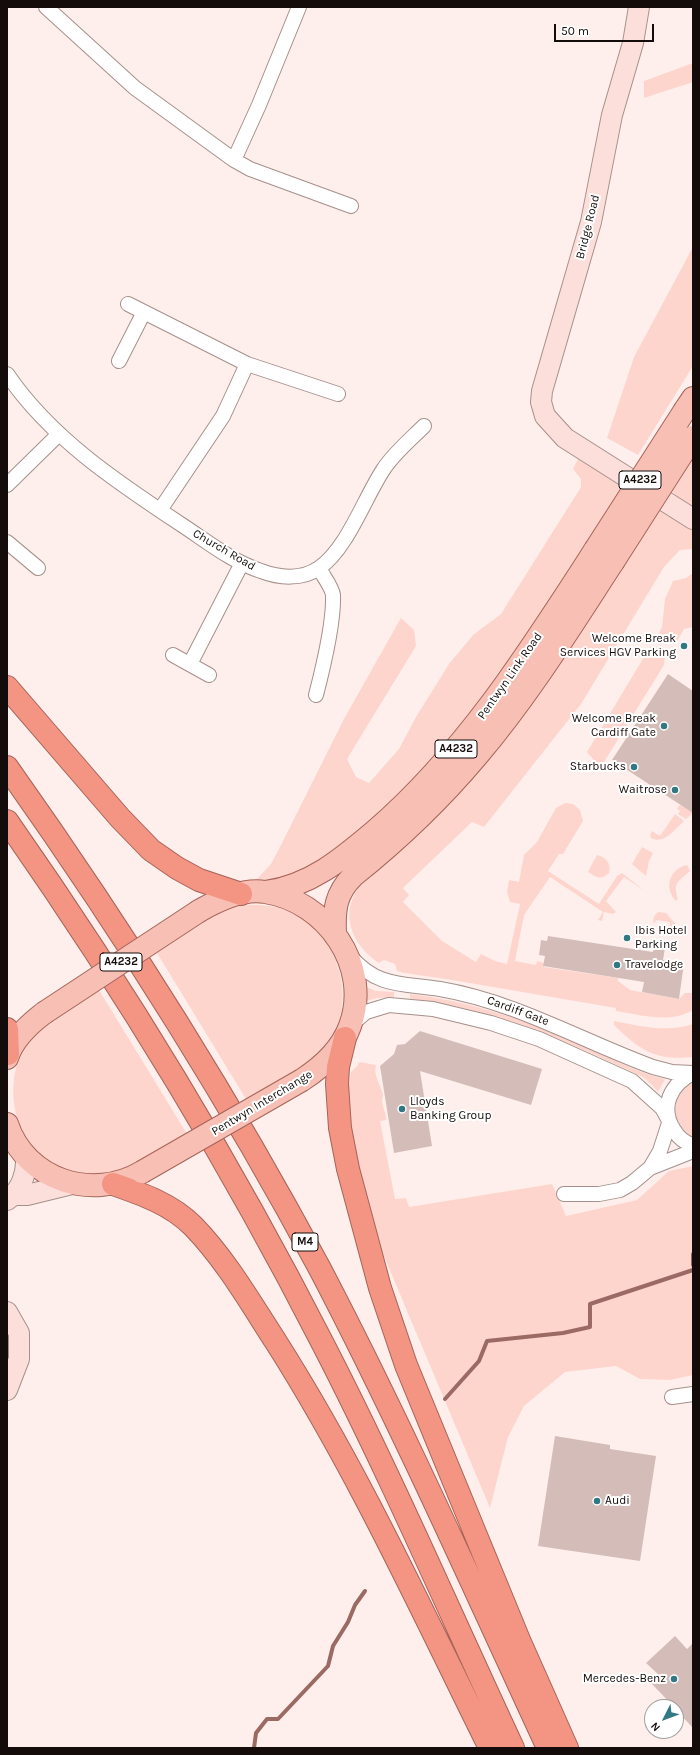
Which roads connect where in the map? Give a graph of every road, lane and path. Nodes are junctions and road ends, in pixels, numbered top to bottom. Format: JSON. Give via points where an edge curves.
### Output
{"nodes":[{"id":1,"x":46,"y":7,"type":"edge"},
{"id":2,"x":299,"y":7,"type":"edge"},
{"id":3,"x":639,"y":7,"type":"edge"},
{"id":4,"x":234,"y":160,"type":"junction"},
{"id":5,"x":351,"y":206,"type":"dead end"},
{"id":6,"x":128,"y":304,"type":"dead end"},
{"id":7,"x":144,"y":312,"type":"junction"},
{"id":8,"x":119,"y":361,"type":"dead end"},
{"id":9,"x":247,"y":364,"type":"junction"},
{"id":10,"x":7,"y":374,"type":"edge"},
{"id":11,"x":338,"y":394,"type":"dead end"},
{"id":12,"x":689,"y":404,"type":"edge"},
{"id":13,"x":424,"y":426,"type":"dead end"},
{"id":14,"x":60,"y":434,"type":"junction"},
{"id":15,"x":693,"y":437,"type":"edge"},
{"id":16,"x":7,"y":486,"type":"edge"},
{"id":17,"x":160,"y":510,"type":"junction"},
{"id":18,"x":693,"y":519,"type":"edge"},
{"id":19,"x":7,"y":542,"type":"edge"},
{"id":20,"x":242,"y":563,"type":"junction"},
{"id":21,"x":38,"y":568,"type":"dead end"},
{"id":22,"x":319,"y":568,"type":"junction"},
{"id":23,"x":173,"y":654,"type":"dead end"},
{"id":24,"x":190,"y":664,"type":"junction"},
{"id":25,"x":209,"y":675,"type":"dead end"},
{"id":26,"x":7,"y":687,"type":"edge"},
{"id":27,"x":316,"y":695,"type":"dead end"},
{"id":28,"x":7,"y":767,"type":"edge"},
{"id":29,"x":7,"y":821,"type":"edge"},
{"id":30,"x":266,"y":892,"type":"junction"},
{"id":31,"x":241,"y":894,"type":"junction"},
{"id":32,"x":340,"y":943,"type":"junction"},
{"id":33,"x":7,"y":1029,"type":"edge"},
{"id":34,"x":347,"y":1032,"type":"junction"},
{"id":35,"x":8,"y":1056,"type":"edge"},
{"id":36,"x":693,"y":1073,"type":"edge"},
{"id":37,"x":669,"y":1121,"type":"junction"},
{"id":38,"x":7,"y":1124,"type":"edge"},
{"id":39,"x":693,"y":1145,"type":"edge"},
{"id":40,"x":693,"y":1152,"type":"edge"},
{"id":41,"x":26,"y":1157,"type":"junction"},
{"id":42,"x":650,"y":1168,"type":"junction"},
{"id":43,"x":72,"y":1184,"type":"junction"},
{"id":44,"x":113,"y":1184,"type":"junction"},
{"id":45,"x":564,"y":1194,"type":"dead end"},
{"id":46,"x":11,"y":1198,"type":"edge"},
{"id":47,"x":7,"y":1312,"type":"edge"},
{"id":48,"x":7,"y":1390,"type":"edge"},
{"id":49,"x":693,"y":1394,"type":"edge"},
{"id":50,"x":672,"y":1397,"type":"dead end"},
{"id":51,"x":490,"y":1748,"type":"edge"},
{"id":52,"x":513,"y":1748,"type":"edge"},
{"id":53,"x":548,"y":1748,"type":"edge"},
{"id":54,"x":567,"y":1748,"type":"edge"}],
"edges":[{"from":1,"to":4,"type":"street","via":[[135,88]]},
{"from":2,"to":4,"type":"street"},
{"from":3,"to":18,"type":"main road","name":"Bridge Road","via":[[633,43],[612,115],[591,222],[541,402],[545,416],[565,438]]},
{"from":4,"to":5,"type":"street","via":[[250,169]]},
{"from":6,"to":7,"type":"street"},
{"from":7,"to":8,"type":"street"},
{"from":7,"to":9,"type":"street"},
{"from":9,"to":11,"type":"street"},
{"from":9,"to":17,"type":"street","via":[[223,416]]},
{"from":10,"to":14,"type":"street","name":"Church Road"},
{"from":12,"to":30,"type":"main road","name":"Pentwyn Link Road","number":"A4232","bridge":true,"via":[[525,658],[427,782],[370,835],[321,873],[298,885]]},
{"from":13,"to":22,"type":"street","name":"Church Road","via":[[384,468],[342,544]]},
{"from":14,"to":16,"type":"street"},
{"from":14,"to":17,"type":"street","name":"Church Road","via":[[96,464]]},
{"from":15,"to":32,"type":"main road","name":"Pentwyn Link Road","number":"A4232","bridge":true,"via":[[539,674],[478,756],[411,826],[344,885],[335,903]]},
{"from":17,"to":20,"type":"street","name":"Church Road"},
{"from":19,"to":21,"type":"street"},
{"from":20,"to":22,"type":"street","name":"Church Road","via":[[261,571],[287,576],[304,576]]},
{"from":20,"to":24,"type":"street"},
{"from":22,"to":27,"type":"street","via":[[333,594],[330,628]]},
{"from":23,"to":24,"type":"street"},
{"from":24,"to":25,"type":"street"},
{"from":26,"to":31,"type":"highway","via":[[120,818],[151,850],[199,880]]},
{"from":28,"to":53,"type":"highway","number":"M4","via":[[75,862],[141,963],[275,1187],[367,1361],[445,1523]]},
{"from":29,"to":52,"type":"highway","number":"M4","via":[[75,920],[150,1037],[204,1126],[279,1261],[358,1415]]},
{"from":30,"to":31,"type":"main road","name":"Pentwyn Interchange","number":"A4232"},
{"from":30,"to":32,"type":"main road","name":"Pentwyn Interchange","number":"A4232","via":[[303,905],[318,916]]},
{"from":31,"to":35,"type":"main road","name":"Pentwyn Interchange","number":"A4232","bridge":true,"via":[[199,911],[44,1013],[23,1031]]},
{"from":32,"to":34,"type":"main road","name":"Pentwyn Interchange","number":"A4232","via":[[352,969],[355,989],[354,1011]]},
{"from":32,"to":36,"type":"street","name":"Cardiff Gate","via":[[368,974],[381,980],[486,999],[537,1017],[653,1067],[672,1072]]},
{"from":33,"to":35,"type":"highway"},
{"from":34,"to":37,"type":"street","name":"Cardiff Gate","via":[[366,1012],[389,1005],[433,1009],[492,1022],[553,1045],[632,1081],[662,1108]]},
{"from":34,"to":44,"type":"main road","name":"Pentwyn Interchange","number":"A4232","bridge":true,"via":[[322,1064],[302,1080],[142,1172]]},
{"from":34,"to":54,"type":"highway","via":[[338,1067],[340,1128],[348,1169],[380,1288],[406,1365],[519,1640]]},
{"from":36,"to":37,"type":"street","name":"Cardiff Gate","via":[[681,1079],[669,1096]]},
{"from":37,"to":39,"type":"street","name":"Cardiff Gate","via":[[678,1137]]},
{"from":37,"to":42,"type":"street","via":[[660,1151]]},
{"from":38,"to":41,"type":"main road","name":"Pentwyn Interchange","number":"A4232","via":[[13,1139]]},
{"from":40,"to":42,"type":"street"},
{"from":41,"to":43,"type":"main road","name":"Pentwyn Interchange","number":"A4232","via":[[48,1174]]},
{"from":41,"to":46,"type":"main road","via":[[24,1177]]},
{"from":42,"to":45,"type":"street","via":[[626,1187],[612,1192]]},
{"from":43,"to":44,"type":"main road","name":"Pentwyn Interchange","number":"A4232"},
{"from":43,"to":46,"type":"main road"},
{"from":44,"to":51,"type":"highway","via":[[154,1199],[192,1225],[234,1278],[288,1362],[350,1467]]},
{"from":47,"to":48,"type":"main road","via":[[19,1333],[19,1359]]},
{"from":49,"to":50,"type":"street"}]}
